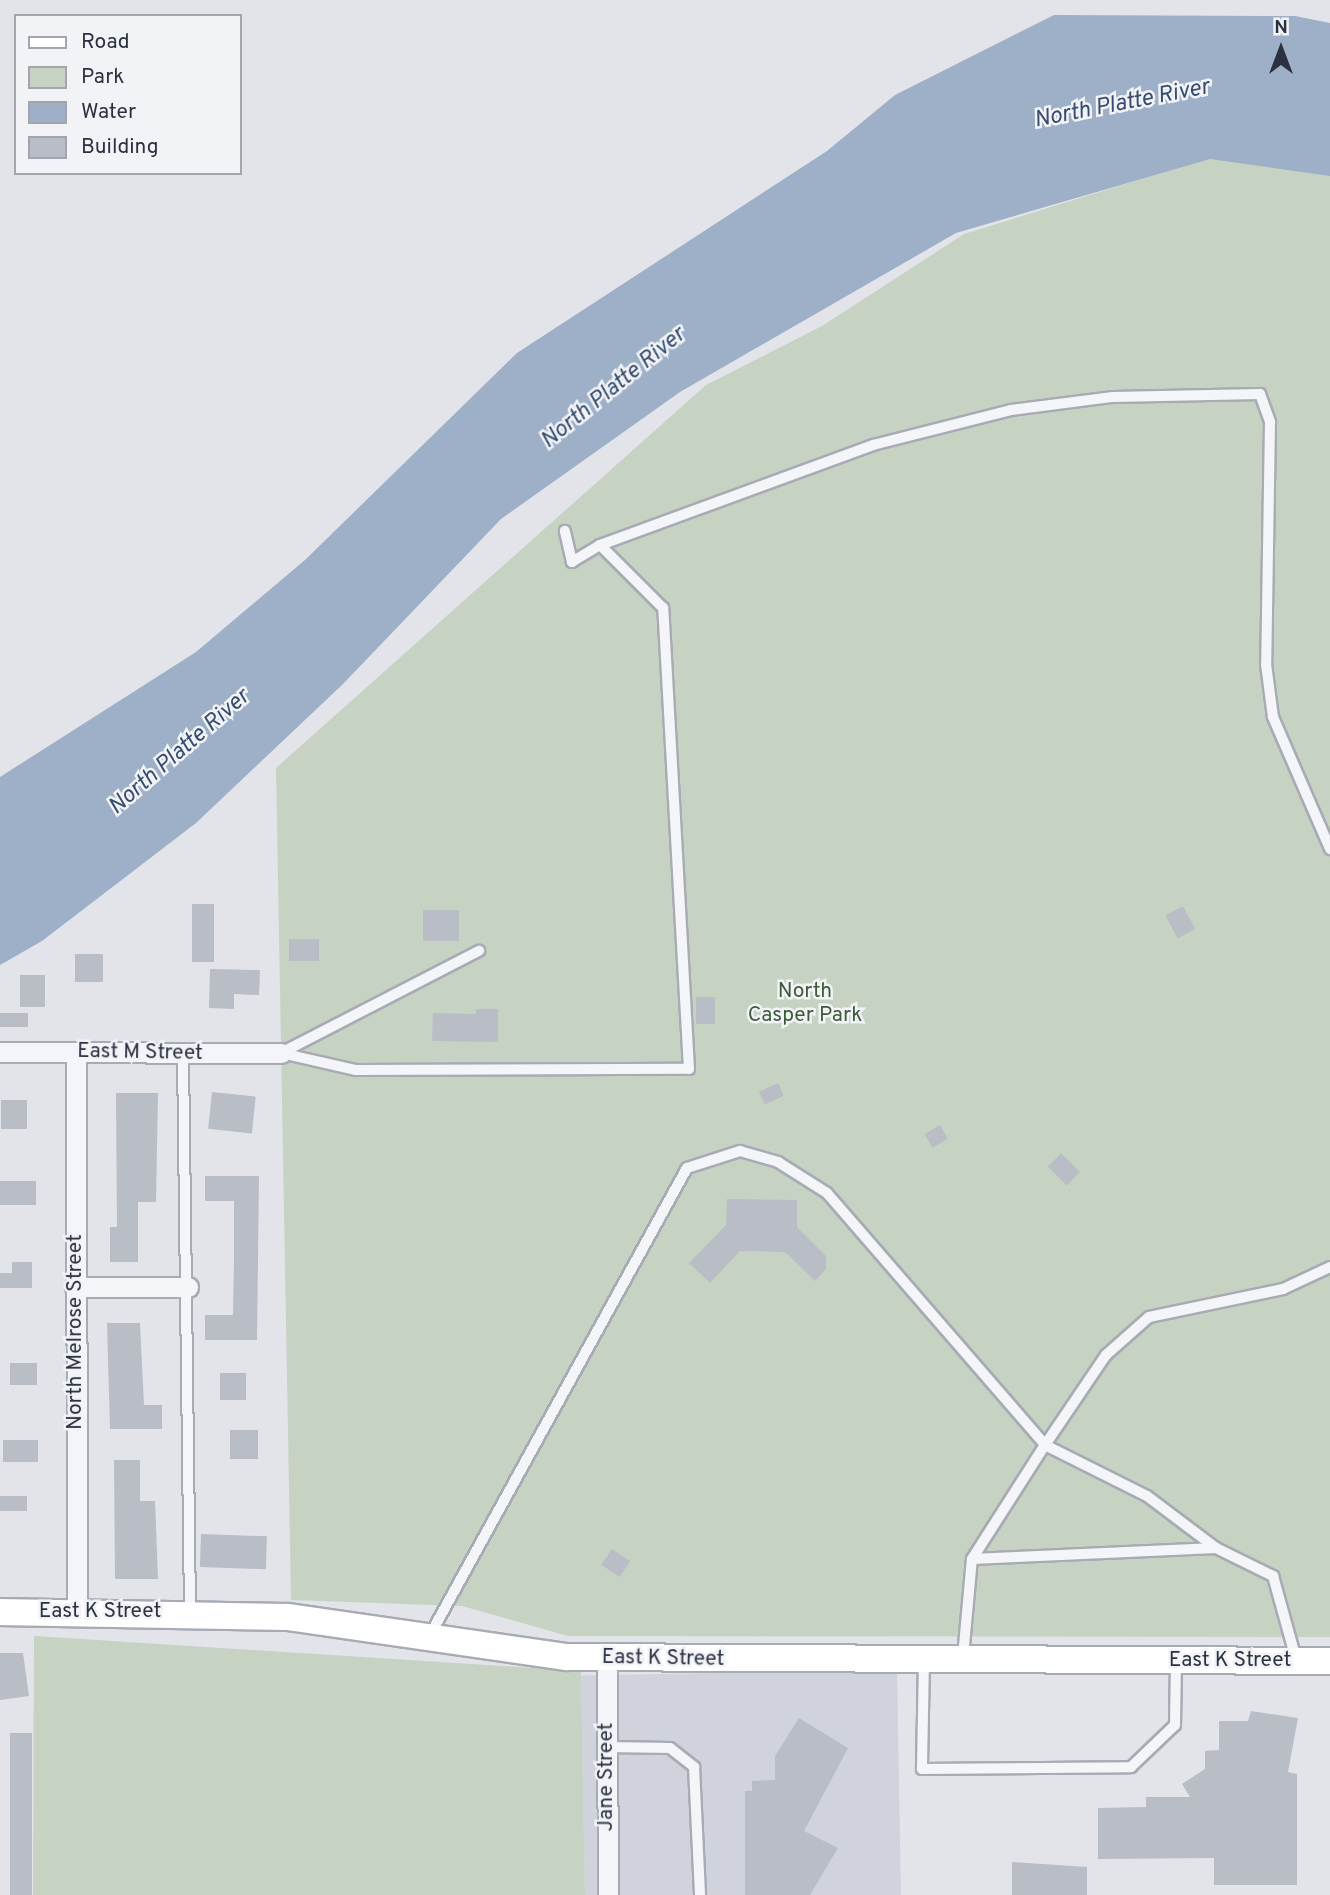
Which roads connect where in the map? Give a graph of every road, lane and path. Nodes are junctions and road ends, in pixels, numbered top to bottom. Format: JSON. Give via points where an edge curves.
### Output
{"nodes":[{"id":1,"x":565,"y":531,"type":"dead end"},
{"id":2,"x":600,"y":545,"type":"junction"},
{"id":3,"x":1330,"y":849,"type":"edge"},
{"id":4,"x":479,"y":951,"type":"dead end"},
{"id":5,"x":0,"y":1052,"type":"edge"},
{"id":6,"x":76,"y":1052,"type":"junction"},
{"id":7,"x":281,"y":1053,"type":"junction"},
{"id":8,"x":183,"y":1054,"type":"junction"},
{"id":9,"x":1330,"y":1267,"type":"edge"},
{"id":10,"x":75,"y":1287,"type":"junction"},
{"id":11,"x":188,"y":1287,"type":"junction"},
{"id":12,"x":1045,"y":1446,"type":"junction"},
{"id":13,"x":1216,"y":1548,"type":"junction"},
{"id":14,"x":971,"y":1559,"type":"junction"},
{"id":15,"x":0,"y":1612,"type":"edge"},
{"id":16,"x":77,"y":1612,"type":"junction"},
{"id":17,"x":190,"y":1612,"type":"junction"},
{"id":18,"x":430,"y":1636,"type":"junction"},
{"id":19,"x":607,"y":1658,"type":"junction"},
{"id":20,"x":924,"y":1660,"type":"junction"},
{"id":21,"x":962,"y":1660,"type":"junction"},
{"id":22,"x":1176,"y":1661,"type":"junction"},
{"id":23,"x":1297,"y":1661,"type":"junction"},
{"id":24,"x":1330,"y":1661,"type":"edge"},
{"id":25,"x":607,"y":1747,"type":"junction"},
{"id":26,"x":608,"y":1895,"type":"edge"},
{"id":27,"x":700,"y":1895,"type":"edge"}],
"edges":[{"from":1,"to":2,"type":"lane","via":[[572,562]]},
{"from":2,"to":3,"type":"lane","via":[[873,446],[1011,410],[1113,397],[1259,394],[1270,422],[1266,664],[1273,717]]},
{"from":2,"to":7,"type":"lane","via":[[663,608],[689,1069],[355,1070]]},
{"from":4,"to":7,"type":"lane"},
{"from":5,"to":6,"type":"street","name":"East M Street"},
{"from":6,"to":8,"type":"street","name":"East M Street"},
{"from":6,"to":10,"type":"street","name":"North Melrose Street"},
{"from":7,"to":8,"type":"street","name":"East M Street"},
{"from":8,"to":11,"type":"lane"},
{"from":9,"to":12,"type":"lane","via":[[1283,1289],[1149,1317],[1106,1355]]},
{"from":10,"to":11,"type":"street"},
{"from":10,"to":16,"type":"street","name":"North Melrose Street"},
{"from":11,"to":17,"type":"lane"},
{"from":12,"to":13,"type":"lane","via":[[1147,1496]]},
{"from":12,"to":14,"type":"lane"},
{"from":12,"to":18,"type":"lane","via":[[827,1193],[778,1162],[740,1151],[687,1168]]},
{"from":13,"to":14,"type":"lane"},
{"from":13,"to":23,"type":"lane","via":[[1273,1576]]},
{"from":14,"to":21,"type":"lane","via":[[969,1634]]},
{"from":15,"to":16,"type":"street","name":"East K Street"},
{"from":16,"to":17,"type":"street","name":"East K Street"},
{"from":17,"to":18,"type":"street","name":"East K Street","via":[[288,1617]]},
{"from":18,"to":19,"type":"street","name":"East K Street","via":[[517,1653]]},
{"from":19,"to":20,"type":"street","name":"East K Street"},
{"from":19,"to":25,"type":"street","name":"Jane Street"},
{"from":20,"to":21,"type":"street","name":"East K Street"},
{"from":20,"to":22,"type":"lane","via":[[922,1769],[1131,1768],[1175,1726]]},
{"from":21,"to":22,"type":"street","name":"East K Street"},
{"from":22,"to":23,"type":"street","name":"East K Street"},
{"from":23,"to":24,"type":"street","name":"East K Street"},
{"from":25,"to":26,"type":"street","name":"Jane Street"},
{"from":25,"to":27,"type":"lane","via":[[670,1748],[694,1767]]}]}
